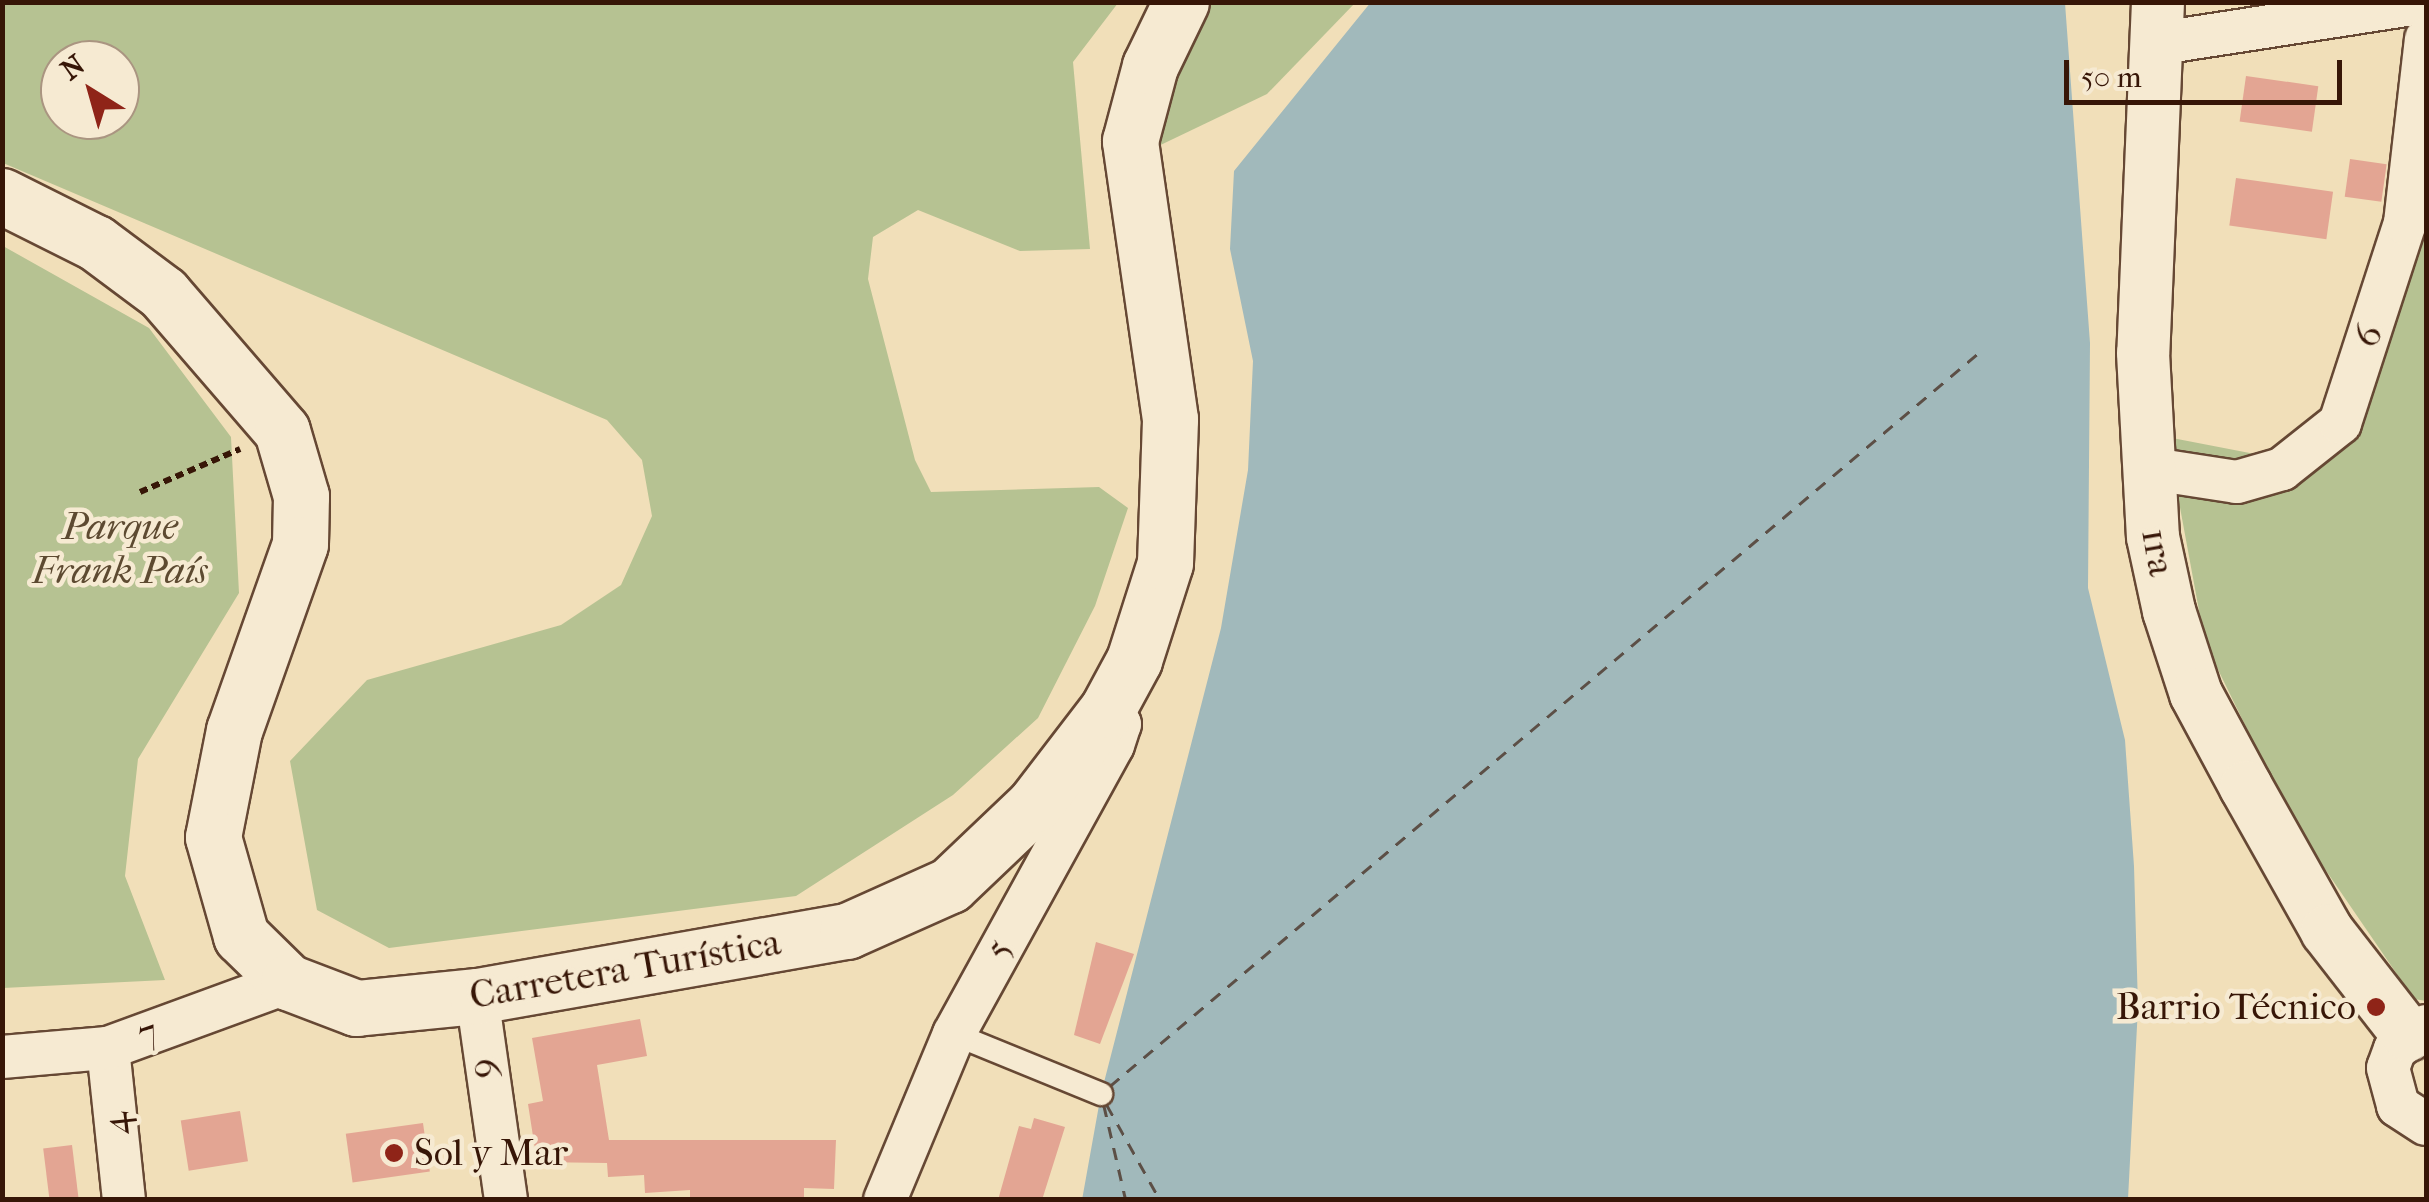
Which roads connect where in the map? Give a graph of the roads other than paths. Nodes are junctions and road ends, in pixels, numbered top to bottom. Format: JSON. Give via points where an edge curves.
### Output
{"nodes":[{"id":1,"x":1181,"y":2,"type":"edge"},
{"id":2,"x":2426,"y":2,"type":"edge"},
{"id":3,"x":2156,"y":23,"type":"edge"},
{"id":4,"x":2426,"y":40,"type":"edge"},
{"id":5,"x":2,"y":196,"type":"edge"},
{"id":6,"x":2146,"y":468,"type":"junction"},
{"id":7,"x":1107,"y":710,"type":"junction"},
{"id":8,"x":288,"y":982,"type":"junction"},
{"id":9,"x":478,"y":996,"type":"junction"},
{"id":10,"x":2417,"y":1030,"type":"edge"},
{"id":11,"x":954,"y":1034,"type":"junction"},
{"id":12,"x":108,"y":1048,"type":"junction"},
{"id":13,"x":2,"y":1056,"type":"edge"},
{"id":14,"x":1101,"y":1094,"type":"dead end"},
{"id":15,"x":2426,"y":1124,"type":"edge"},
{"id":16,"x":124,"y":1200,"type":"edge"},
{"id":17,"x":506,"y":1200,"type":"edge"},
{"id":18,"x":885,"y":1200,"type":"edge"}],
"edges":[{"from":1,"to":7,"type":"main road","name":"Carretera Turística","via":[[1150,66],[1130,141],[1170,419],[1164,563],[1134,660]]},
{"from":2,"to":3,"type":"street"},
{"from":3,"to":6,"type":"street","name":"1ra"},
{"from":4,"to":6,"type":"street","name":"6","via":[[2405,224],[2340,423],[2282,469],[2238,482]]},
{"from":5,"to":8,"type":"main road","name":"Carretera Turística","via":[[96,243],[162,294],[282,431],[301,496],[300,544],[234,730],[213,837],[241,936]]},
{"from":6,"to":10,"type":"street","name":"1ra","via":[[2165,593],[2196,694],[2327,931]]},
{"from":7,"to":9,"type":"main road","name":"Carretera Turística","via":[[1034,805],[950,884],[848,931]]},
{"from":7,"to":11,"type":"street","name":"5","via":[[1120,724],[1114,744]]},
{"from":8,"to":9,"type":"main road","name":"Carretera Turística","via":[[356,1008]]},
{"from":8,"to":12,"type":"street","name":"7"},
{"from":9,"to":17,"type":"street","name":"6"},
{"from":10,"to":15,"type":"street","name":"1ra","via":[[2388,1068],[2389,1088],[2398,1106]]},
{"from":11,"to":14,"type":"lane"},
{"from":11,"to":18,"type":"street","name":"5"},
{"from":12,"to":13,"type":"street","name":"7"},
{"from":12,"to":16,"type":"street","name":"4"}]}
